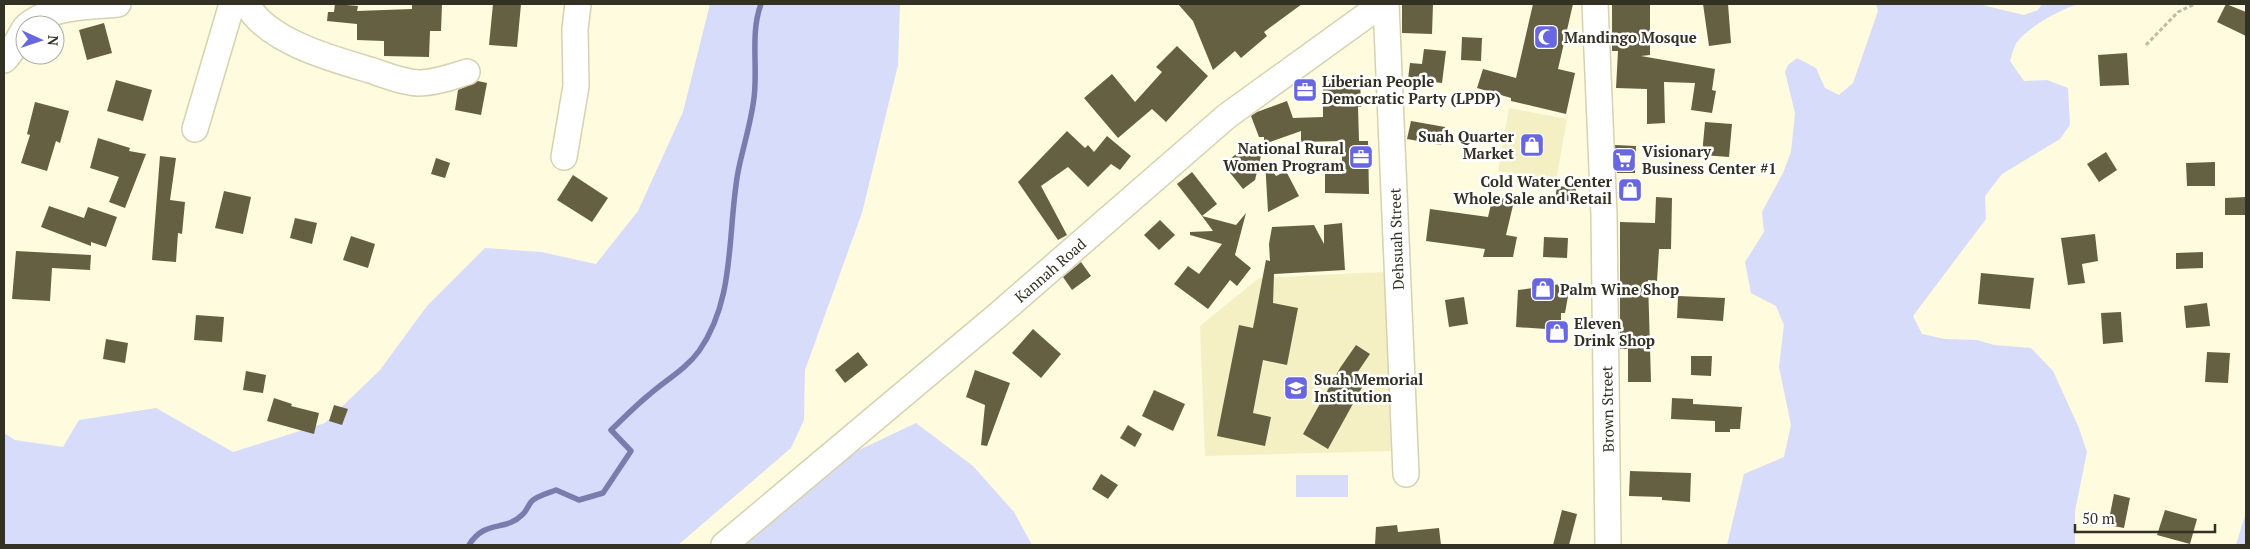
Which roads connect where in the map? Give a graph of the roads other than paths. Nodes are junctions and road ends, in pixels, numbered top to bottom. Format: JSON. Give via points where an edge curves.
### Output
{"nodes":[{"id":1,"x":118,"y":4,"type":"edge"},
{"id":2,"x":232,"y":4,"type":"edge"},
{"id":3,"x":247,"y":4,"type":"edge"},
{"id":4,"x":578,"y":4,"type":"edge"},
{"id":5,"x":1382,"y":4,"type":"edge"},
{"id":6,"x":1386,"y":4,"type":"edge"},
{"id":7,"x":1595,"y":4,"type":"edge"},
{"id":8,"x":50,"y":15,"type":"edge"},
{"id":9,"x":15,"y":41,"type":"edge"},
{"id":10,"x":4,"y":60,"type":"edge"},
{"id":11,"x":467,"y":72,"type":"dead end"},
{"id":12,"x":195,"y":129,"type":"dead end"},
{"id":13,"x":564,"y":157,"type":"dead end"},
{"id":14,"x":1406,"y":474,"type":"dead end"},
{"id":15,"x":724,"y":545,"type":"edge"},
{"id":16,"x":1608,"y":545,"type":"edge"}],
"edges":[{"from":1,"to":8,"type":"street"},
{"from":2,"to":12,"type":"street"},
{"from":3,"to":11,"type":"street","via":[[264,25],[296,44],[404,81],[437,82]]},
{"from":4,"to":13,"type":"street","via":[[576,86]]},
{"from":5,"to":15,"type":"street","name":"Kannah Road","via":[[1227,116],[998,315]]},
{"from":6,"to":14,"type":"street","name":"Dehsuah Street"},
{"from":7,"to":16,"type":"street","name":"Brown Street","via":[[1604,225]]},
{"from":9,"to":10,"type":"street","via":[[11,53]]}]}
